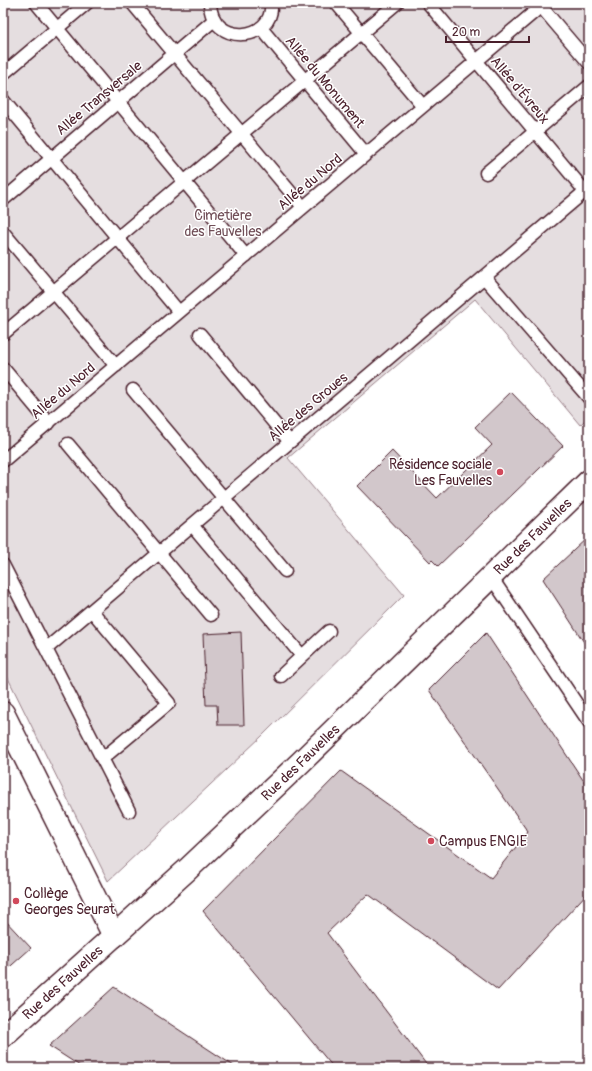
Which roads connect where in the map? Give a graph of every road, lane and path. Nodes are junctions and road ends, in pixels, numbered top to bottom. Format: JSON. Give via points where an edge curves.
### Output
{"nodes":[{"id":1,"x":36,"y":3,"type":"edge"},
{"id":2,"x":87,"y":3,"type":"edge"},
{"id":3,"x":132,"y":3,"type":"edge"},
{"id":4,"x":210,"y":3,"type":"edge"},
{"id":5,"x":271,"y":3,"type":"edge"},
{"id":6,"x":336,"y":3,"type":"edge"},
{"id":7,"x":397,"y":3,"type":"edge"},
{"id":8,"x":428,"y":3,"type":"edge"},
{"id":9,"x":541,"y":4,"type":"edge"},
{"id":10,"x":214,"y":20,"type":"junction"},
{"id":11,"x":57,"y":28,"type":"junction"},
{"id":12,"x":261,"y":28,"type":"junction"},
{"id":13,"x":361,"y":33,"type":"junction"},
{"id":14,"x":175,"y":53,"type":"junction"},
{"id":15,"x":477,"y":61,"type":"junction"},
{"id":16,"x":589,"y":63,"type":"edge"},
{"id":17,"x":3,"y":74,"type":"edge"},
{"id":18,"x":305,"y":80,"type":"junction"},
{"id":19,"x":589,"y":86,"type":"edge"},
{"id":20,"x":3,"y":100,"type":"edge"},
{"id":21,"x":118,"y":102,"type":"junction"},
{"id":22,"x":423,"y":106,"type":"junction"},
{"id":23,"x":535,"y":131,"type":"junction"},
{"id":24,"x":242,"y":133,"type":"junction"},
{"id":25,"x":366,"y":154,"type":"junction"},
{"id":26,"x":51,"y":159,"type":"junction"},
{"id":27,"x":486,"y":173,"type":"dead end"},
{"id":28,"x":184,"y":182,"type":"junction"},
{"id":29,"x":588,"y":192,"type":"edge"},
{"id":30,"x":3,"y":200,"type":"edge"},
{"id":31,"x":303,"y":207,"type":"junction"},
{"id":32,"x":3,"y":232,"type":"edge"},
{"id":33,"x":117,"y":238,"type":"junction"},
{"id":34,"x":246,"y":256,"type":"junction"},
{"id":35,"x":484,"y":277,"type":"junction"},
{"id":36,"x":53,"y":292,"type":"junction"},
{"id":37,"x":179,"y":312,"type":"junction"},
{"id":38,"x":3,"y":334,"type":"edge"},
{"id":39,"x":200,"y":334,"type":"dead end"},
{"id":40,"x":116,"y":366,"type":"junction"},
{"id":41,"x":3,"y":368,"type":"edge"},
{"id":42,"x":133,"y":390,"type":"dead end"},
{"id":43,"x":589,"y":398,"type":"edge"},
{"id":44,"x":49,"y":423,"type":"junction"},
{"id":45,"x":290,"y":442,"type":"junction"},
{"id":46,"x":68,"y":444,"type":"dead end"},
{"id":47,"x":3,"y":461,"type":"edge"},
{"id":48,"x":589,"y":481,"type":"edge"},
{"id":49,"x":224,"y":498,"type":"junction"},
{"id":50,"x":192,"y":525,"type":"junction"},
{"id":51,"x":160,"y":552,"type":"junction"},
{"id":52,"x":3,"y":565,"type":"edge"},
{"id":53,"x":285,"y":571,"type":"dead end"},
{"id":54,"x":491,"y":577,"type":"junction"},
{"id":55,"x":92,"y":611,"type":"junction"},
{"id":56,"x":211,"y":615,"type":"dead end"},
{"id":57,"x":329,"y":631,"type":"dead end"},
{"id":58,"x":46,"y":649,"type":"junction"},
{"id":59,"x":302,"y":656,"type":"junction"},
{"id":60,"x":281,"y":676,"type":"dead end"},
{"id":61,"x":3,"y":713,"type":"edge"},
{"id":62,"x":589,"y":722,"type":"edge"},
{"id":63,"x":102,"y":759,"type":"junction"},
{"id":64,"x":129,"y":811,"type":"dead end"},
{"id":65,"x":114,"y":936,"type":"junction"},
{"id":66,"x":3,"y":1036,"type":"edge"}],
"edges":[{"from":1,"to":11,"type":"lane"},
{"from":2,"to":11,"type":"lane"},
{"from":3,"to":14,"type":"lane"},
{"from":4,"to":10,"type":"lane"},
{"from":5,"to":12,"type":"lane","via":[[268,19]]},
{"from":6,"to":13,"type":"lane"},
{"from":7,"to":13,"type":"lane"},
{"from":8,"to":15,"type":"lane","name":"Allée d'Évreux"},
{"from":9,"to":15,"type":"lane","name":"Allée du Nord"},
{"from":9,"to":16,"type":"lane"},
{"from":10,"to":12,"type":"lane","via":[[224,29],[236,34],[244,35]]},
{"from":10,"to":14,"type":"lane","name":"Allée Transversale"},
{"from":11,"to":17,"type":"lane"},
{"from":11,"to":21,"type":"lane"},
{"from":12,"to":18,"type":"lane","name":"Allée du Monument"},
{"from":13,"to":18,"type":"lane"},
{"from":13,"to":22,"type":"lane"},
{"from":14,"to":21,"type":"lane","name":"Allée Transversale"},
{"from":14,"to":24,"type":"lane"},
{"from":15,"to":22,"type":"lane","name":"Allée du Nord"},
{"from":15,"to":23,"type":"lane","name":"Allée d'Évreux"},
{"from":18,"to":24,"type":"lane"},
{"from":18,"to":25,"type":"lane","name":"Allée du Monument"},
{"from":19,"to":23,"type":"lane"},
{"from":20,"to":26,"type":"lane"},
{"from":21,"to":26,"type":"lane","name":"Allée Transversale"},
{"from":21,"to":28,"type":"lane"},
{"from":22,"to":25,"type":"lane","name":"Allée du Nord"},
{"from":23,"to":27,"type":"lane"},
{"from":23,"to":29,"type":"lane","name":"Allée d'Évreux"},
{"from":24,"to":28,"type":"lane"},
{"from":24,"to":31,"type":"lane"},
{"from":25,"to":31,"type":"lane","name":"Allée du Nord"},
{"from":26,"to":30,"type":"lane","name":"Allée Transversale"},
{"from":26,"to":33,"type":"lane"},
{"from":28,"to":33,"type":"lane"},
{"from":28,"to":34,"type":"lane"},
{"from":29,"to":35,"type":"lane","name":"Allée des Groues"},
{"from":31,"to":34,"type":"lane","name":"Allée du Nord"},
{"from":32,"to":36,"type":"lane"},
{"from":33,"to":36,"type":"lane"},
{"from":33,"to":37,"type":"lane"},
{"from":34,"to":37,"type":"lane","name":"Allée du Nord"},
{"from":35,"to":43,"type":"lane"},
{"from":35,"to":45,"type":"lane","name":"Allée des Groues"},
{"from":36,"to":38,"type":"lane"},
{"from":36,"to":40,"type":"lane"},
{"from":37,"to":40,"type":"lane","name":"Allée du Nord"},
{"from":39,"to":45,"type":"lane"},
{"from":40,"to":44,"type":"lane","name":"Allée du Nord"},
{"from":41,"to":44,"type":"lane"},
{"from":42,"to":49,"type":"lane"},
{"from":44,"to":47,"type":"lane","name":"Allée du Nord"},
{"from":45,"to":49,"type":"lane","name":"Allée des Groues"},
{"from":46,"to":51,"type":"lane"},
{"from":48,"to":54,"type":"street","name":"Rue des Fauvelles"},
{"from":49,"to":50,"type":"lane","name":"Allée des Groues"},
{"from":49,"to":53,"type":"lane"},
{"from":50,"to":51,"type":"lane","name":"Allée des Groues"},
{"from":50,"to":59,"type":"lane"},
{"from":51,"to":55,"type":"lane","name":"Allée des Groues"},
{"from":51,"to":56,"type":"lane"},
{"from":52,"to":58,"type":"lane"},
{"from":54,"to":62,"type":"lane"},
{"from":54,"to":65,"type":"street","name":"Rue des Fauvelles","via":[[296,767]]},
{"from":55,"to":58,"type":"lane","name":"Allée des Groues"},
{"from":55,"to":63,"type":"lane","via":[[169,703]]},
{"from":57,"to":59,"type":"lane"},
{"from":58,"to":63,"type":"lane"},
{"from":59,"to":60,"type":"lane"},
{"from":61,"to":65,"type":"street"},
{"from":63,"to":64,"type":"lane"},
{"from":65,"to":66,"type":"street","name":"Rue des Fauvelles"}]}
